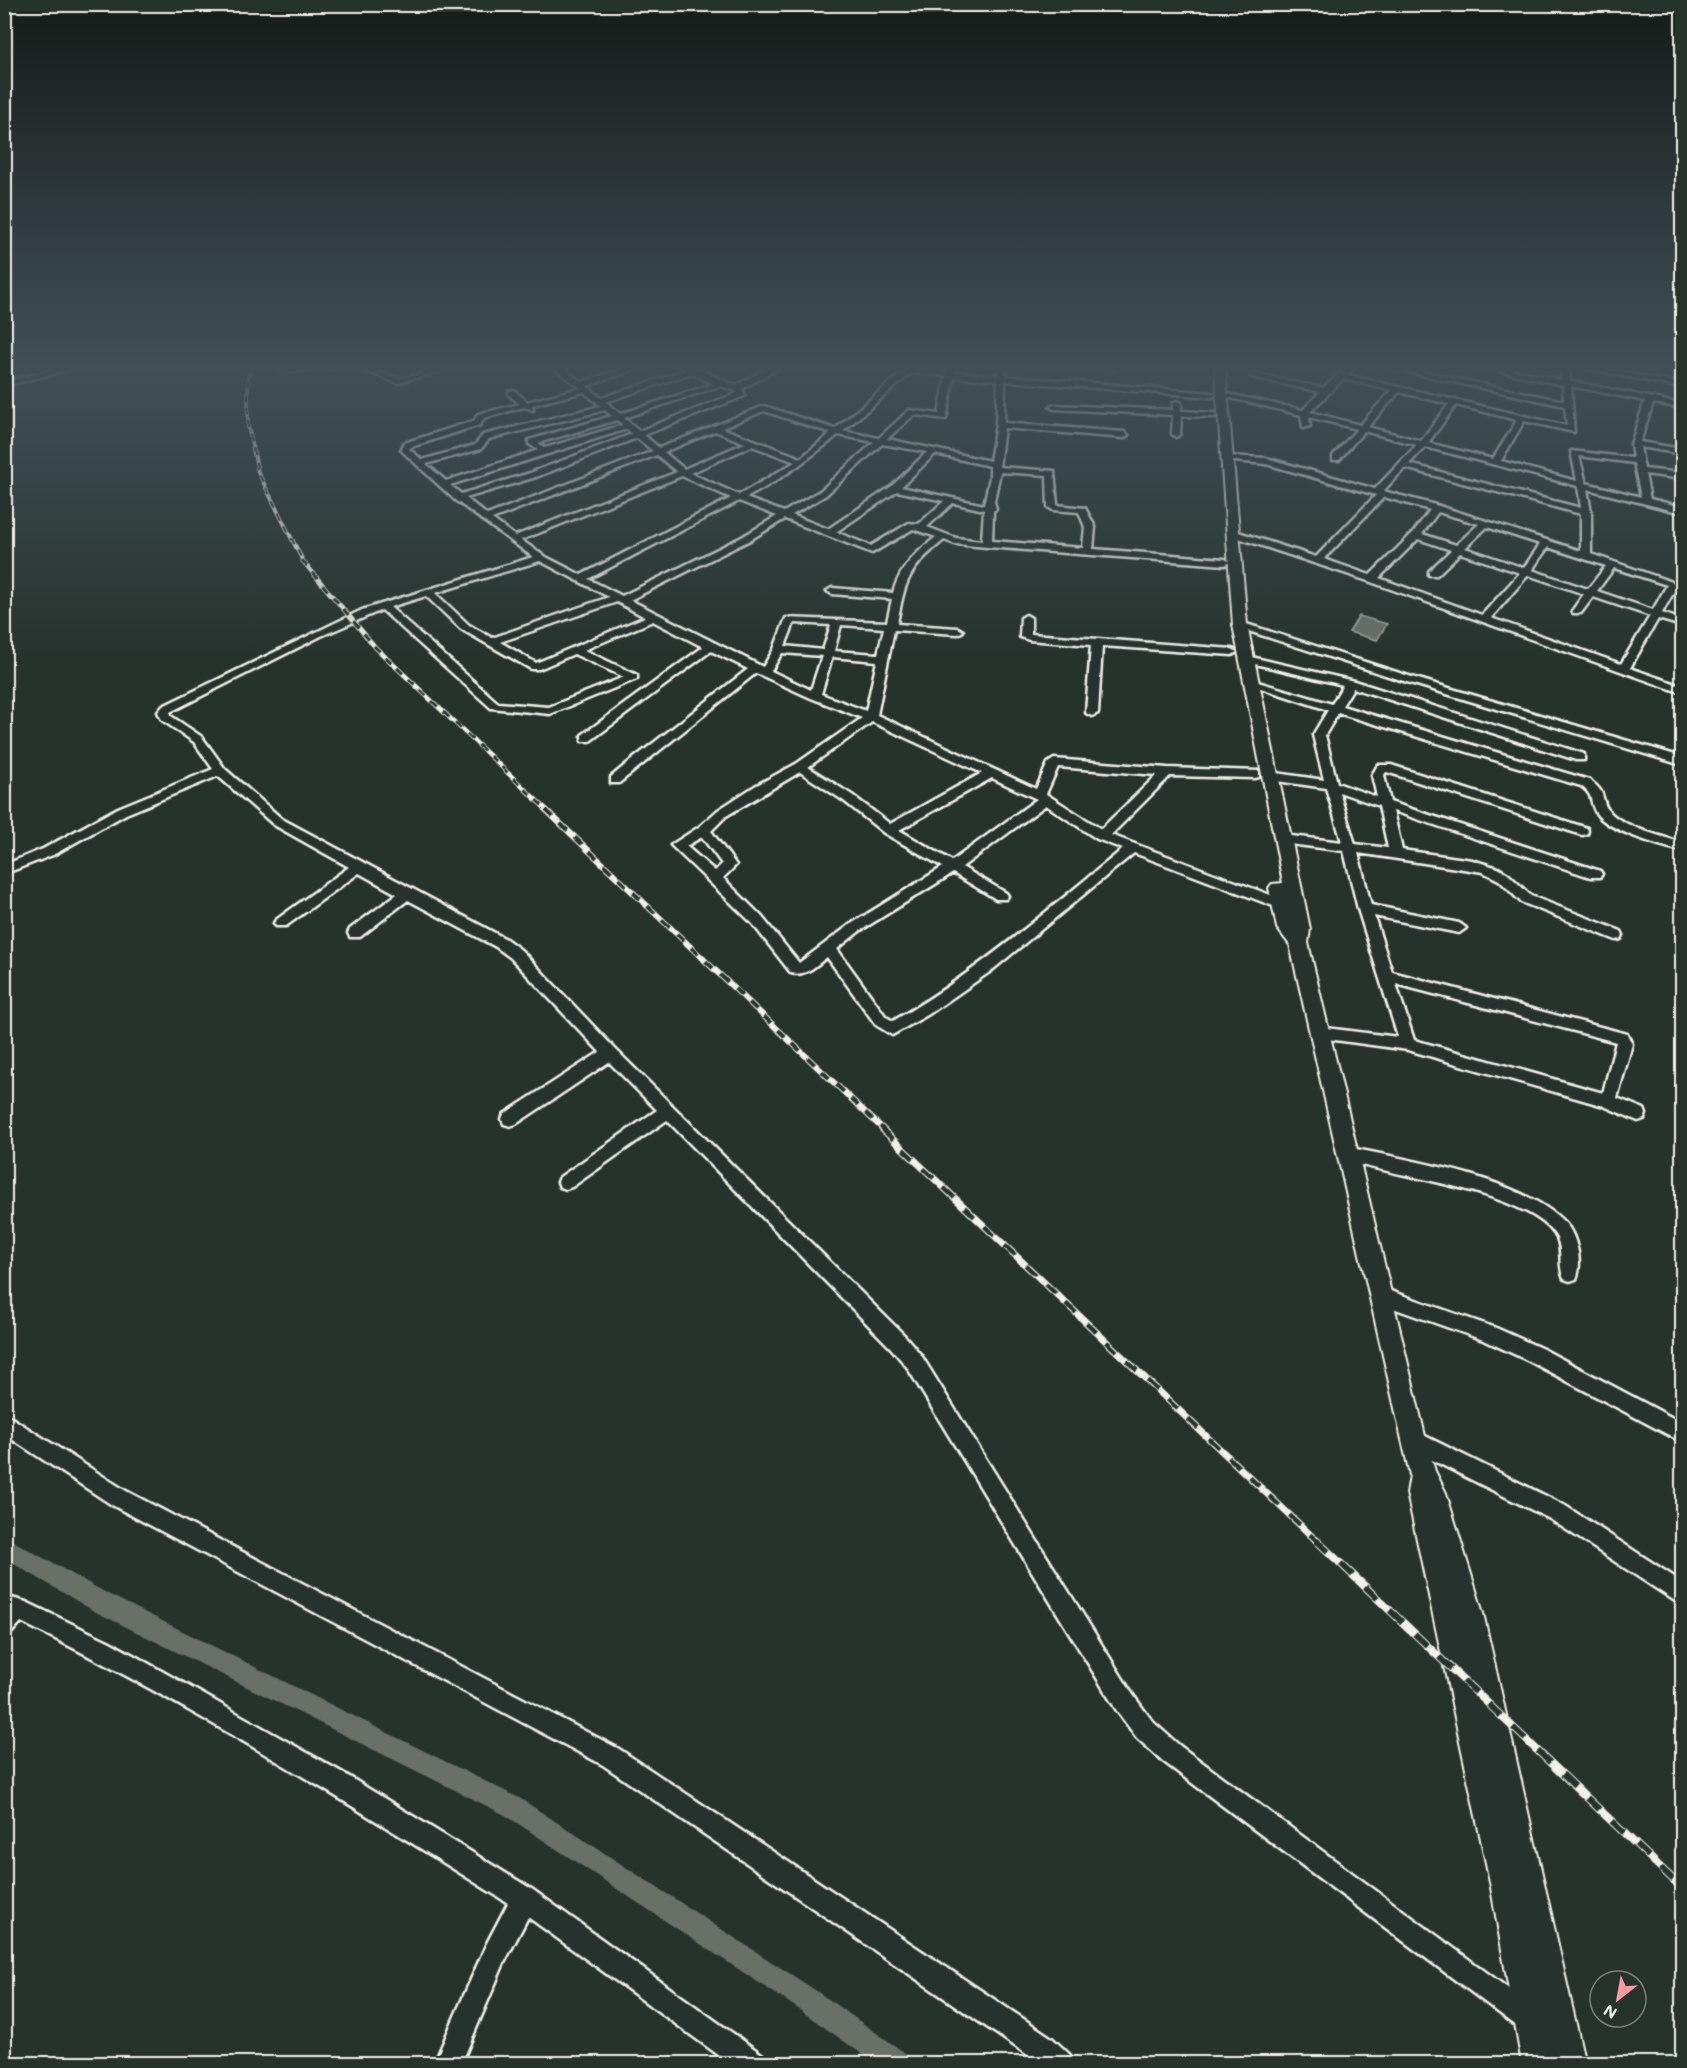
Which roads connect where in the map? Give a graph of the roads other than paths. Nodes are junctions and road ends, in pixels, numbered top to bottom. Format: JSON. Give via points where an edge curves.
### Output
{"nodes":[{"id":1,"x":420,"y":463,"type":"edge"},
{"id":2,"x":510,"y":463,"type":"edge"},
{"id":3,"x":561,"y":463,"type":"edge"},
{"id":4,"x":633,"y":463,"type":"edge"},
{"id":5,"x":671,"y":463,"type":"edge"},
{"id":6,"x":707,"y":463,"type":"edge"},
{"id":7,"x":799,"y":463,"type":"edge"},
{"id":8,"x":857,"y":463,"type":"edge"},
{"id":9,"x":921,"y":463,"type":"edge"},
{"id":10,"x":981,"y":463,"type":"edge"},
{"id":11,"x":995,"y":463,"type":"edge"},
{"id":12,"x":1218,"y":463,"type":"edge"},
{"id":13,"x":1227,"y":463,"type":"edge"},
{"id":14,"x":1271,"y":463,"type":"edge"},
{"id":15,"x":1405,"y":463,"type":"edge"},
{"id":16,"x":1498,"y":463,"type":"edge"},
{"id":17,"x":1576,"y":463,"type":"edge"},
{"id":18,"x":1631,"y":463,"type":"edge"},
{"id":19,"x":1639,"y":463,"type":"edge"},
{"id":20,"x":1403,"y":465,"type":"junction"},
{"id":21,"x":995,"y":466,"type":"junction"},
{"id":22,"x":1640,"y":466,"type":"junction"},
{"id":23,"x":683,"y":473,"type":"junction"},
{"id":24,"x":1683,"y":476,"type":"edge"},
{"id":25,"x":588,"y":481,"type":"junction"},
{"id":26,"x":1582,"y":483,"type":"junction"},
{"id":27,"x":443,"y":485,"type":"junction"},
{"id":28,"x":597,"y":487,"type":"dead end"},
{"id":29,"x":895,"y":488,"type":"junction"},
{"id":30,"x":1380,"y":493,"type":"junction"},
{"id":31,"x":605,"y":494,"type":"dead end"},
{"id":32,"x":458,"y":498,"type":"junction"},
{"id":33,"x":738,"y":498,"type":"junction"},
{"id":34,"x":614,"y":500,"type":"junction"},
{"id":35,"x":950,"y":501,"type":"junction"},
{"id":36,"x":1646,"y":501,"type":"junction"},
{"id":37,"x":1436,"y":508,"type":"junction"},
{"id":38,"x":991,"y":509,"type":"junction"},
{"id":39,"x":1683,"y":510,"type":"edge"},
{"id":40,"x":1586,"y":512,"type":"junction"},
{"id":41,"x":783,"y":516,"type":"junction"},
{"id":42,"x":485,"y":519,"type":"junction"},
{"id":43,"x":1485,"y":523,"type":"junction"},
{"id":44,"x":921,"y":528,"type":"junction"},
{"id":45,"x":830,"y":532,"type":"junction"},
{"id":46,"x":1235,"y":534,"type":"junction"},
{"id":47,"x":1416,"y":535,"type":"junction"},
{"id":48,"x":942,"y":537,"type":"junction"},
{"id":49,"x":513,"y":540,"type":"junction"},
{"id":50,"x":1546,"y":543,"type":"junction"},
{"id":51,"x":987,"y":544,"type":"junction"},
{"id":52,"x":1456,"y":549,"type":"junction"},
{"id":53,"x":1088,"y":551,"type":"junction"},
{"id":54,"x":1586,"y":556,"type":"junction"},
{"id":55,"x":541,"y":558,"type":"junction"},
{"id":56,"x":1318,"y":560,"type":"junction"},
{"id":57,"x":1225,"y":562,"type":"junction"},
{"id":58,"x":1611,"y":565,"type":"junction"},
{"id":59,"x":1433,"y":573,"type":"dead end"},
{"id":60,"x":1526,"y":573,"type":"junction"},
{"id":61,"x":582,"y":578,"type":"junction"},
{"id":62,"x":1372,"y":579,"type":"junction"},
{"id":63,"x":1678,"y":586,"type":"edge"},
{"id":64,"x":831,"y":591,"type":"dead end"},
{"id":65,"x":429,"y":593,"type":"junction"},
{"id":66,"x":1592,"y":593,"type":"junction"},
{"id":67,"x":898,"y":596,"type":"junction"},
{"id":68,"x":619,"y":599,"type":"junction"},
{"id":69,"x":383,"y":606,"type":"junction"},
{"id":70,"x":1577,"y":611,"type":"dead end"},
{"id":71,"x":1656,"y":615,"type":"junction"},
{"id":72,"x":651,"y":618,"type":"junction"},
{"id":73,"x":1026,"y":618,"type":"dead end"},
{"id":74,"x":1484,"y":619,"type":"junction"},
{"id":75,"x":837,"y":622,"type":"junction"},
{"id":76,"x":1683,"y":623,"type":"edge"},
{"id":77,"x":1240,"y":625,"type":"junction"},
{"id":78,"x":958,"y":631,"type":"dead end"},
{"id":79,"x":1097,"y":641,"type":"junction"},
{"id":80,"x":491,"y":642,"type":"junction"},
{"id":81,"x":711,"y":646,"type":"junction"},
{"id":82,"x":779,"y":649,"type":"junction"},
{"id":83,"x":574,"y":650,"type":"junction"},
{"id":84,"x":1232,"y":652,"type":"junction"},
{"id":85,"x":828,"y":653,"type":"junction"},
{"id":86,"x":883,"y":658,"type":"junction"},
{"id":87,"x":1247,"y":659,"type":"junction"},
{"id":88,"x":1624,"y":669,"type":"junction"},
{"id":89,"x":760,"y":671,"type":"junction"},
{"id":90,"x":1251,"y":683,"type":"junction"},
{"id":91,"x":1350,"y":683,"type":"junction"},
{"id":92,"x":1683,"y":690,"type":"edge"},
{"id":93,"x":815,"y":696,"type":"junction"},
{"id":94,"x":1334,"y":708,"type":"junction"},
{"id":95,"x":1092,"y":714,"type":"dead end"},
{"id":96,"x":871,"y":717,"type":"junction"},
{"id":97,"x":586,"y":738,"type":"dead end"},
{"id":98,"x":1580,"y":757,"type":"dead end"},
{"id":99,"x":1683,"y":761,"type":"edge"},
{"id":100,"x":800,"y":767,"type":"junction"},
{"id":101,"x":220,"y":771,"type":"junction"},
{"id":102,"x":1167,"y":772,"type":"junction"},
{"id":103,"x":991,"y":773,"type":"junction"},
{"id":104,"x":1262,"y":775,"type":"junction"},
{"id":105,"x":615,"y":780,"type":"dead end"},
{"id":106,"x":1331,"y":785,"type":"junction"},
{"id":107,"x":1042,"y":797,"type":"junction"},
{"id":108,"x":1383,"y":804,"type":"junction"},
{"id":109,"x":704,"y":830,"type":"junction"},
{"id":110,"x":889,"y":830,"type":"junction"},
{"id":111,"x":1582,"y":831,"type":"dead end"},
{"id":112,"x":1102,"y":836,"type":"junction"},
{"id":113,"x":1282,"y":839,"type":"junction"},
{"id":114,"x":1349,"y":848,"type":"junction"},
{"id":115,"x":1683,"y":848,"type":"edge"},
{"id":116,"x":1131,"y":849,"type":"junction"},
{"id":117,"x":1396,"y":853,"type":"junction"},
{"id":118,"x":359,"y":867,"type":"junction"},
{"id":119,"x":953,"y":867,"type":"junction"},
{"id":120,"x":4,"y":870,"type":"edge"},
{"id":121,"x":1595,"y":874,"type":"dead end"},
{"id":122,"x":714,"y":878,"type":"junction"},
{"id":123,"x":407,"y":894,"type":"junction"},
{"id":124,"x":1001,"y":896,"type":"dead end"},
{"id":125,"x":1281,"y":904,"type":"junction"},
{"id":126,"x":1365,"y":909,"type":"junction"},
{"id":127,"x":281,"y":923,"type":"dead end"},
{"id":128,"x":1459,"y":928,"type":"dead end"},
{"id":129,"x":356,"y":933,"type":"dead end"},
{"id":130,"x":1616,"y":935,"type":"dead end"},
{"id":131,"x":1299,"y":943,"type":"junction"},
{"id":132,"x":828,"y":948,"type":"junction"},
{"id":133,"x":1386,"y":976,"type":"junction"},
{"id":134,"x":1318,"y":1034,"type":"junction"},
{"id":135,"x":1408,"y":1044,"type":"junction"},
{"id":136,"x":610,"y":1053,"type":"junction"},
{"id":137,"x":1608,"y":1101,"type":"junction"},
{"id":138,"x":668,"y":1111,"type":"junction"},
{"id":139,"x":1638,"y":1114,"type":"dead end"},
{"id":140,"x":510,"y":1119,"type":"dead end"},
{"id":141,"x":1346,"y":1154,"type":"junction"},
{"id":142,"x":566,"y":1182,"type":"dead end"},
{"id":143,"x":1570,"y":1273,"type":"dead end"},
{"id":144,"x":1379,"y":1295,"type":"junction"},
{"id":145,"x":4,"y":1422,"type":"edge"},
{"id":146,"x":1683,"y":1433,"type":"edge"},
{"id":147,"x":1413,"y":1440,"type":"junction"},
{"id":148,"x":1423,"y":1475,"type":"junction"},
{"id":149,"x":1683,"y":1593,"type":"edge"},
{"id":150,"x":9,"y":1614,"type":"edge"},
{"id":151,"x":524,"y":1899,"type":"junction"},
{"id":152,"x":1531,"y":2021,"type":"junction"},
{"id":153,"x":447,"y":2064,"type":"edge"},
{"id":154,"x":754,"y":2064,"type":"edge"},
{"id":155,"x":1061,"y":2064,"type":"edge"},
{"id":156,"x":1539,"y":2064,"type":"edge"},
{"id":157,"x":1568,"y":2064,"type":"edge"}],
"edges":[{"from":1,"to":27,"type":"street"},
{"from":2,"to":27,"type":"street"},
{"from":3,"to":32,"type":"street"},
{"from":4,"to":25,"type":"street"},
{"from":5,"to":23,"type":"street"},
{"from":6,"to":23,"type":"street"},
{"from":7,"to":33,"type":"street"},
{"from":8,"to":41,"type":"street","via":[[823,494]]},
{"from":9,"to":29,"type":"street"},
{"from":10,"to":21,"type":"street"},
{"from":11,"to":21,"type":"street"},
{"from":12,"to":57,"type":"main road"},
{"from":13,"to":46,"type":"main road"},
{"from":14,"to":30,"type":"street"},
{"from":15,"to":20,"type":"street"},
{"from":16,"to":26,"type":"street"},
{"from":17,"to":26,"type":"street"},
{"from":18,"to":22,"type":"street"},
{"from":19,"to":22,"type":"street"},
{"from":20,"to":30,"type":"street"},
{"from":20,"to":40,"type":"street"},
{"from":21,"to":38,"type":"street"},
{"from":21,"to":53,"type":"street","via":[[1051,473],[1053,507],[1082,510],[1090,527]]},
{"from":22,"to":24,"type":"street"},
{"from":22,"to":36,"type":"street"},
{"from":23,"to":33,"type":"street"},
{"from":23,"to":34,"type":"street"},
{"from":25,"to":28,"type":"street"},
{"from":25,"to":42,"type":"street"},
{"from":26,"to":36,"type":"street"},
{"from":26,"to":40,"type":"street"},
{"from":27,"to":32,"type":"street"},
{"from":29,"to":35,"type":"street"},
{"from":29,"to":45,"type":"street"},
{"from":30,"to":37,"type":"street"},
{"from":30,"to":56,"type":"street"},
{"from":31,"to":34,"type":"street"},
{"from":32,"to":42,"type":"street"},
{"from":33,"to":41,"type":"street"},
{"from":33,"to":61,"type":"street"},
{"from":34,"to":49,"type":"street"},
{"from":35,"to":38,"type":"street"},
{"from":35,"to":44,"type":"street"},
{"from":36,"to":39,"type":"street"},
{"from":37,"to":43,"type":"street"},
{"from":37,"to":47,"type":"street"},
{"from":38,"to":51,"type":"street"},
{"from":40,"to":54,"type":"street"},
{"from":41,"to":45,"type":"street"},
{"from":41,"to":68,"type":"street","via":[[745,539]]},
{"from":42,"to":49,"type":"street"},
{"from":43,"to":50,"type":"street"},
{"from":43,"to":52,"type":"street"},
{"from":44,"to":45,"type":"street","via":[[912,525],[872,550]]},
{"from":44,"to":48,"type":"street"},
{"from":46,"to":56,"type":"street"},
{"from":46,"to":77,"type":"main road"},
{"from":47,"to":52,"type":"street"},
{"from":47,"to":62,"type":"street"},
{"from":48,"to":51,"type":"street"},
{"from":48,"to":67,"type":"street","via":[[908,566]]},
{"from":49,"to":55,"type":"street"},
{"from":50,"to":54,"type":"street"},
{"from":50,"to":60,"type":"street"},
{"from":51,"to":53,"type":"street"},
{"from":52,"to":59,"type":"street"},
{"from":52,"to":60,"type":"street"},
{"from":53,"to":57,"type":"street"},
{"from":54,"to":58,"type":"street"},
{"from":55,"to":61,"type":"street"},
{"from":55,"to":65,"type":"street"},
{"from":56,"to":62,"type":"street"},
{"from":57,"to":84,"type":"main road"},
{"from":58,"to":63,"type":"street"},
{"from":58,"to":66,"type":"street"},
{"from":60,"to":66,"type":"street"},
{"from":60,"to":74,"type":"street"},
{"from":61,"to":68,"type":"street"},
{"from":62,"to":74,"type":"street"},
{"from":63,"to":71,"type":"street"},
{"from":64,"to":67,"type":"street"},
{"from":65,"to":69,"type":"street"},
{"from":65,"to":80,"type":"street","via":[[465,627]]},
{"from":66,"to":70,"type":"street"},
{"from":66,"to":71,"type":"street"},
{"from":67,"to":75,"type":"street","via":[[892,625]]},
{"from":68,"to":72,"type":"street"},
{"from":68,"to":80,"type":"street"},
{"from":69,"to":83,"type":"street","via":[[495,706],[550,711],[633,677]]},
{"from":69,"to":101,"type":"street","via":[[306,638],[167,708],[166,718],[202,741]]},
{"from":71,"to":76,"type":"street"},
{"from":71,"to":88,"type":"street"},
{"from":72,"to":81,"type":"street"},
{"from":72,"to":83,"type":"street"},
{"from":73,"to":79,"type":"street","via":[[1026,637]]},
{"from":74,"to":88,"type":"street"},
{"from":75,"to":82,"type":"street","via":[[790,620]]},
{"from":75,"to":85,"type":"street"},
{"from":77,"to":87,"type":"main road"},
{"from":77,"to":99,"type":"street"},
{"from":78,"to":86,"type":"street","via":[[889,627]]},
{"from":79,"to":84,"type":"street"},
{"from":79,"to":95,"type":"street"},
{"from":80,"to":83,"type":"street","via":[[535,668]]},
{"from":81,"to":89,"type":"street"},
{"from":81,"to":97,"type":"street"},
{"from":82,"to":85,"type":"street"},
{"from":82,"to":89,"type":"street"},
{"from":84,"to":104,"type":"main road"},
{"from":85,"to":86,"type":"street"},
{"from":85,"to":93,"type":"street"},
{"from":86,"to":96,"type":"street"},
{"from":87,"to":90,"type":"main road"},
{"from":87,"to":91,"type":"street"},
{"from":88,"to":92,"type":"street"},
{"from":89,"to":93,"type":"street"},
{"from":89,"to":105,"type":"street","via":[[655,744]]},
{"from":90,"to":94,"type":"street"},
{"from":90,"to":104,"type":"main road"},
{"from":91,"to":94,"type":"street"},
{"from":91,"to":98,"type":"street"},
{"from":93,"to":96,"type":"street"},
{"from":94,"to":106,"type":"street","via":[[1319,735]]},
{"from":94,"to":115,"type":"street","via":[[1585,783],[1596,791],[1602,812],[1619,825]]},
{"from":96,"to":100,"type":"street"},
{"from":96,"to":103,"type":"street"},
{"from":100,"to":109,"type":"street","via":[[731,807]]},
{"from":100,"to":110,"type":"street"},
{"from":101,"to":118,"type":"street","via":[[279,822]]},
{"from":101,"to":120,"type":"street","via":[[122,811],[48,852]]},
{"from":102,"to":104,"type":"street"},
{"from":102,"to":107,"type":"street","via":[[1054,763]]},
{"from":102,"to":112,"type":"street"},
{"from":103,"to":107,"type":"street"},
{"from":103,"to":110,"type":"street"},
{"from":104,"to":106,"type":"street"},
{"from":104,"to":113,"type":"main road"},
{"from":104,"to":125,"type":"main road"},
{"from":106,"to":108,"type":"street"},
{"from":106,"to":114,"type":"street"},
{"from":107,"to":112,"type":"street"},
{"from":107,"to":119,"type":"street"},
{"from":108,"to":111,"type":"street","via":[[1378,774],[1382,768]]},
{"from":108,"to":117,"type":"street"},
{"from":108,"to":121,"type":"street"},
{"from":109,"to":122,"type":"street","via":[[729,865]]},
{"from":109,"to":122,"type":"street","via":[[677,845]]},
{"from":110,"to":119,"type":"street"},
{"from":112,"to":116,"type":"street"},
{"from":113,"to":114,"type":"street"},
{"from":113,"to":131,"type":"main road","via":[[1301,929]]},
{"from":114,"to":117,"type":"street"},
{"from":114,"to":126,"type":"street"},
{"from":116,"to":125,"type":"street"},
{"from":116,"to":132,"type":"street","via":[[998,957],[926,1011],[892,1029],[881,1021]]},
{"from":117,"to":130,"type":"street","via":[[1483,867],[1508,881],[1516,894]]},
{"from":118,"to":123,"type":"street"},
{"from":118,"to":127,"type":"street"},
{"from":119,"to":124,"type":"street"},
{"from":119,"to":132,"type":"street"},
{"from":122,"to":132,"type":"street","via":[[757,920],[796,969],[803,968]]},
{"from":123,"to":129,"type":"street"},
{"from":123,"to":136,"type":"street","via":[[501,942]]},
{"from":125,"to":131,"type":"main road","via":[[1287,928]]},
{"from":126,"to":128,"type":"street"},
{"from":126,"to":133,"type":"street"},
{"from":131,"to":134,"type":"main road"},
{"from":133,"to":135,"type":"street"},
{"from":133,"to":137,"type":"street","via":[[1622,1038],[1624,1044]]},
{"from":134,"to":135,"type":"street"},
{"from":134,"to":141,"type":"main road"},
{"from":135,"to":137,"type":"street"},
{"from":136,"to":138,"type":"street"},
{"from":136,"to":140,"type":"street"},
{"from":137,"to":139,"type":"street"},
{"from":138,"to":142,"type":"street"},
{"from":138,"to":152,"type":"street","via":[[914,1361],[1145,1730]]},
{"from":141,"to":143,"type":"street","via":[[1506,1195],[1538,1209],[1567,1240]]},
{"from":141,"to":144,"type":"main road"},
{"from":144,"to":146,"type":"street","via":[[1508,1342]]},
{"from":144,"to":147,"type":"main road"},
{"from":145,"to":155,"type":"street","via":[[119,1498],[611,1757],[1043,2047]]},
{"from":147,"to":148,"type":"main road"},
{"from":147,"to":149,"type":"street","via":[[1557,1512]]},
{"from":148,"to":152,"type":"main road","via":[[1420,1493],[1506,1882]]},
{"from":148,"to":157,"type":"main road","via":[[1433,1493],[1469,1613]]},
{"from":150,"to":151,"type":"street","via":[[102,1650],[335,1781]]},
{"from":151,"to":153,"type":"street","via":[[495,1954]]},
{"from":151,"to":154,"type":"street"},
{"from":152,"to":156,"type":"main road"}]}
